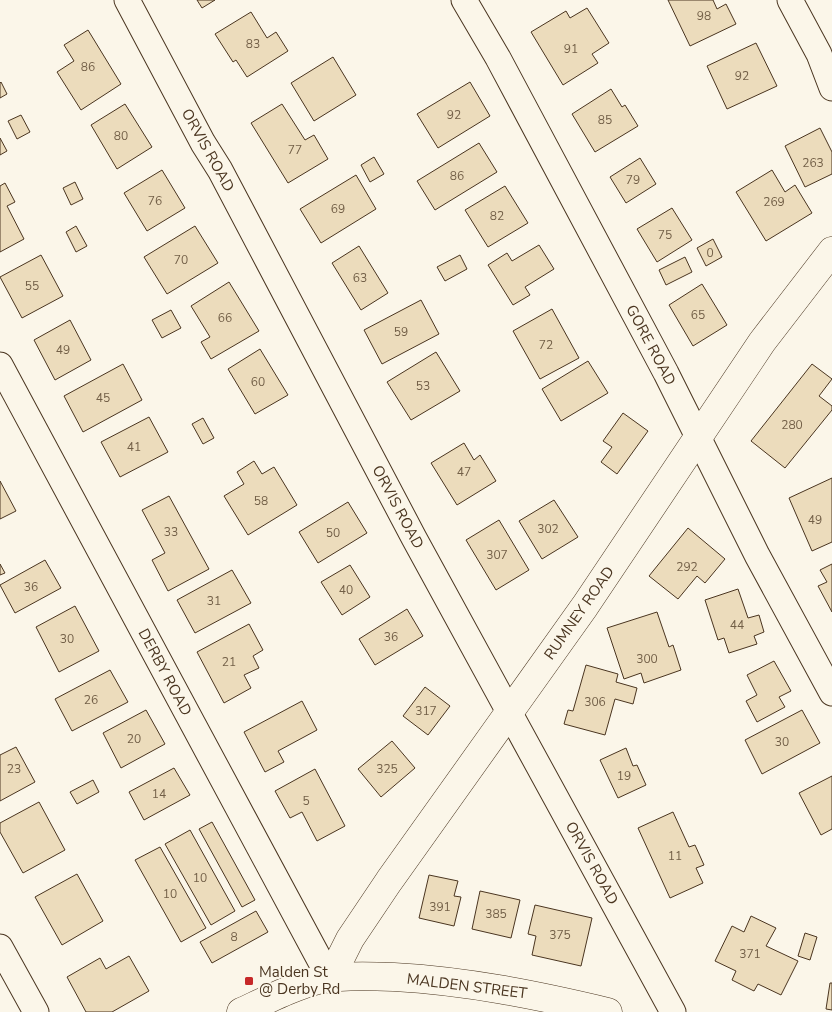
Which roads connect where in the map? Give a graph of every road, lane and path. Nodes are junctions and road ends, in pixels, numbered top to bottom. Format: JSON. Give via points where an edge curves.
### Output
{"nodes":[{"id":1,"x":127,"y":0,"type":"edge"},
{"id":2,"x":464,"y":0,"type":"edge"},
{"id":3,"x":790,"y":0,"type":"edge"},
{"id":4,"x":832,"y":88,"type":"edge"},
{"id":5,"x":832,"y":251,"type":"edge"},
{"id":6,"x":0,"y":365,"type":"edge"},
{"id":7,"x":698,"y":437,"type":"junction"},
{"id":8,"x":832,"y":693,"type":"edge"},
{"id":9,"x":509,"y":712,"type":"junction"},
{"id":10,"x":0,"y":946,"type":"edge"},
{"id":11,"x":330,"y":979,"type":"junction"},
{"id":12,"x":36,"y":1012,"type":"edge"},
{"id":13,"x":241,"y":1012,"type":"edge"},
{"id":14,"x":608,"y":1012,"type":"edge"},
{"id":15,"x":673,"y":1012,"type":"edge"}],
"edges":[{"from":1,"to":9,"type":"street","name":"ORVIS ROAD"},
{"from":2,"to":7,"type":"street","name":"GORE ROAD","via":[[502,65]]},
{"from":3,"to":4,"type":"street","via":[[819,54]]},
{"from":5,"to":7,"type":"street","name":"RUMNEY ROAD","via":[[762,342]]},
{"from":6,"to":11,"type":"street","name":"DERBY ROAD"},
{"from":7,"to":8,"type":"street","name":"GORE ROAD"},
{"from":7,"to":9,"type":"street","name":"RUMNEY ROAD","via":[[596,590]]},
{"from":9,"to":11,"type":"street","name":"RUMNEY ROAD","via":[[388,880],[350,939]]},
{"from":9,"to":15,"type":"street","name":"ORVIS ROAD"},
{"from":10,"to":12,"type":"street"},
{"from":11,"to":13,"type":"street","name":"MALDEN STREET","via":[[274,996]]},
{"from":11,"to":14,"type":"street","name":"MALDEN STREET","via":[[370,976],[439,980],[529,994]]}]}
